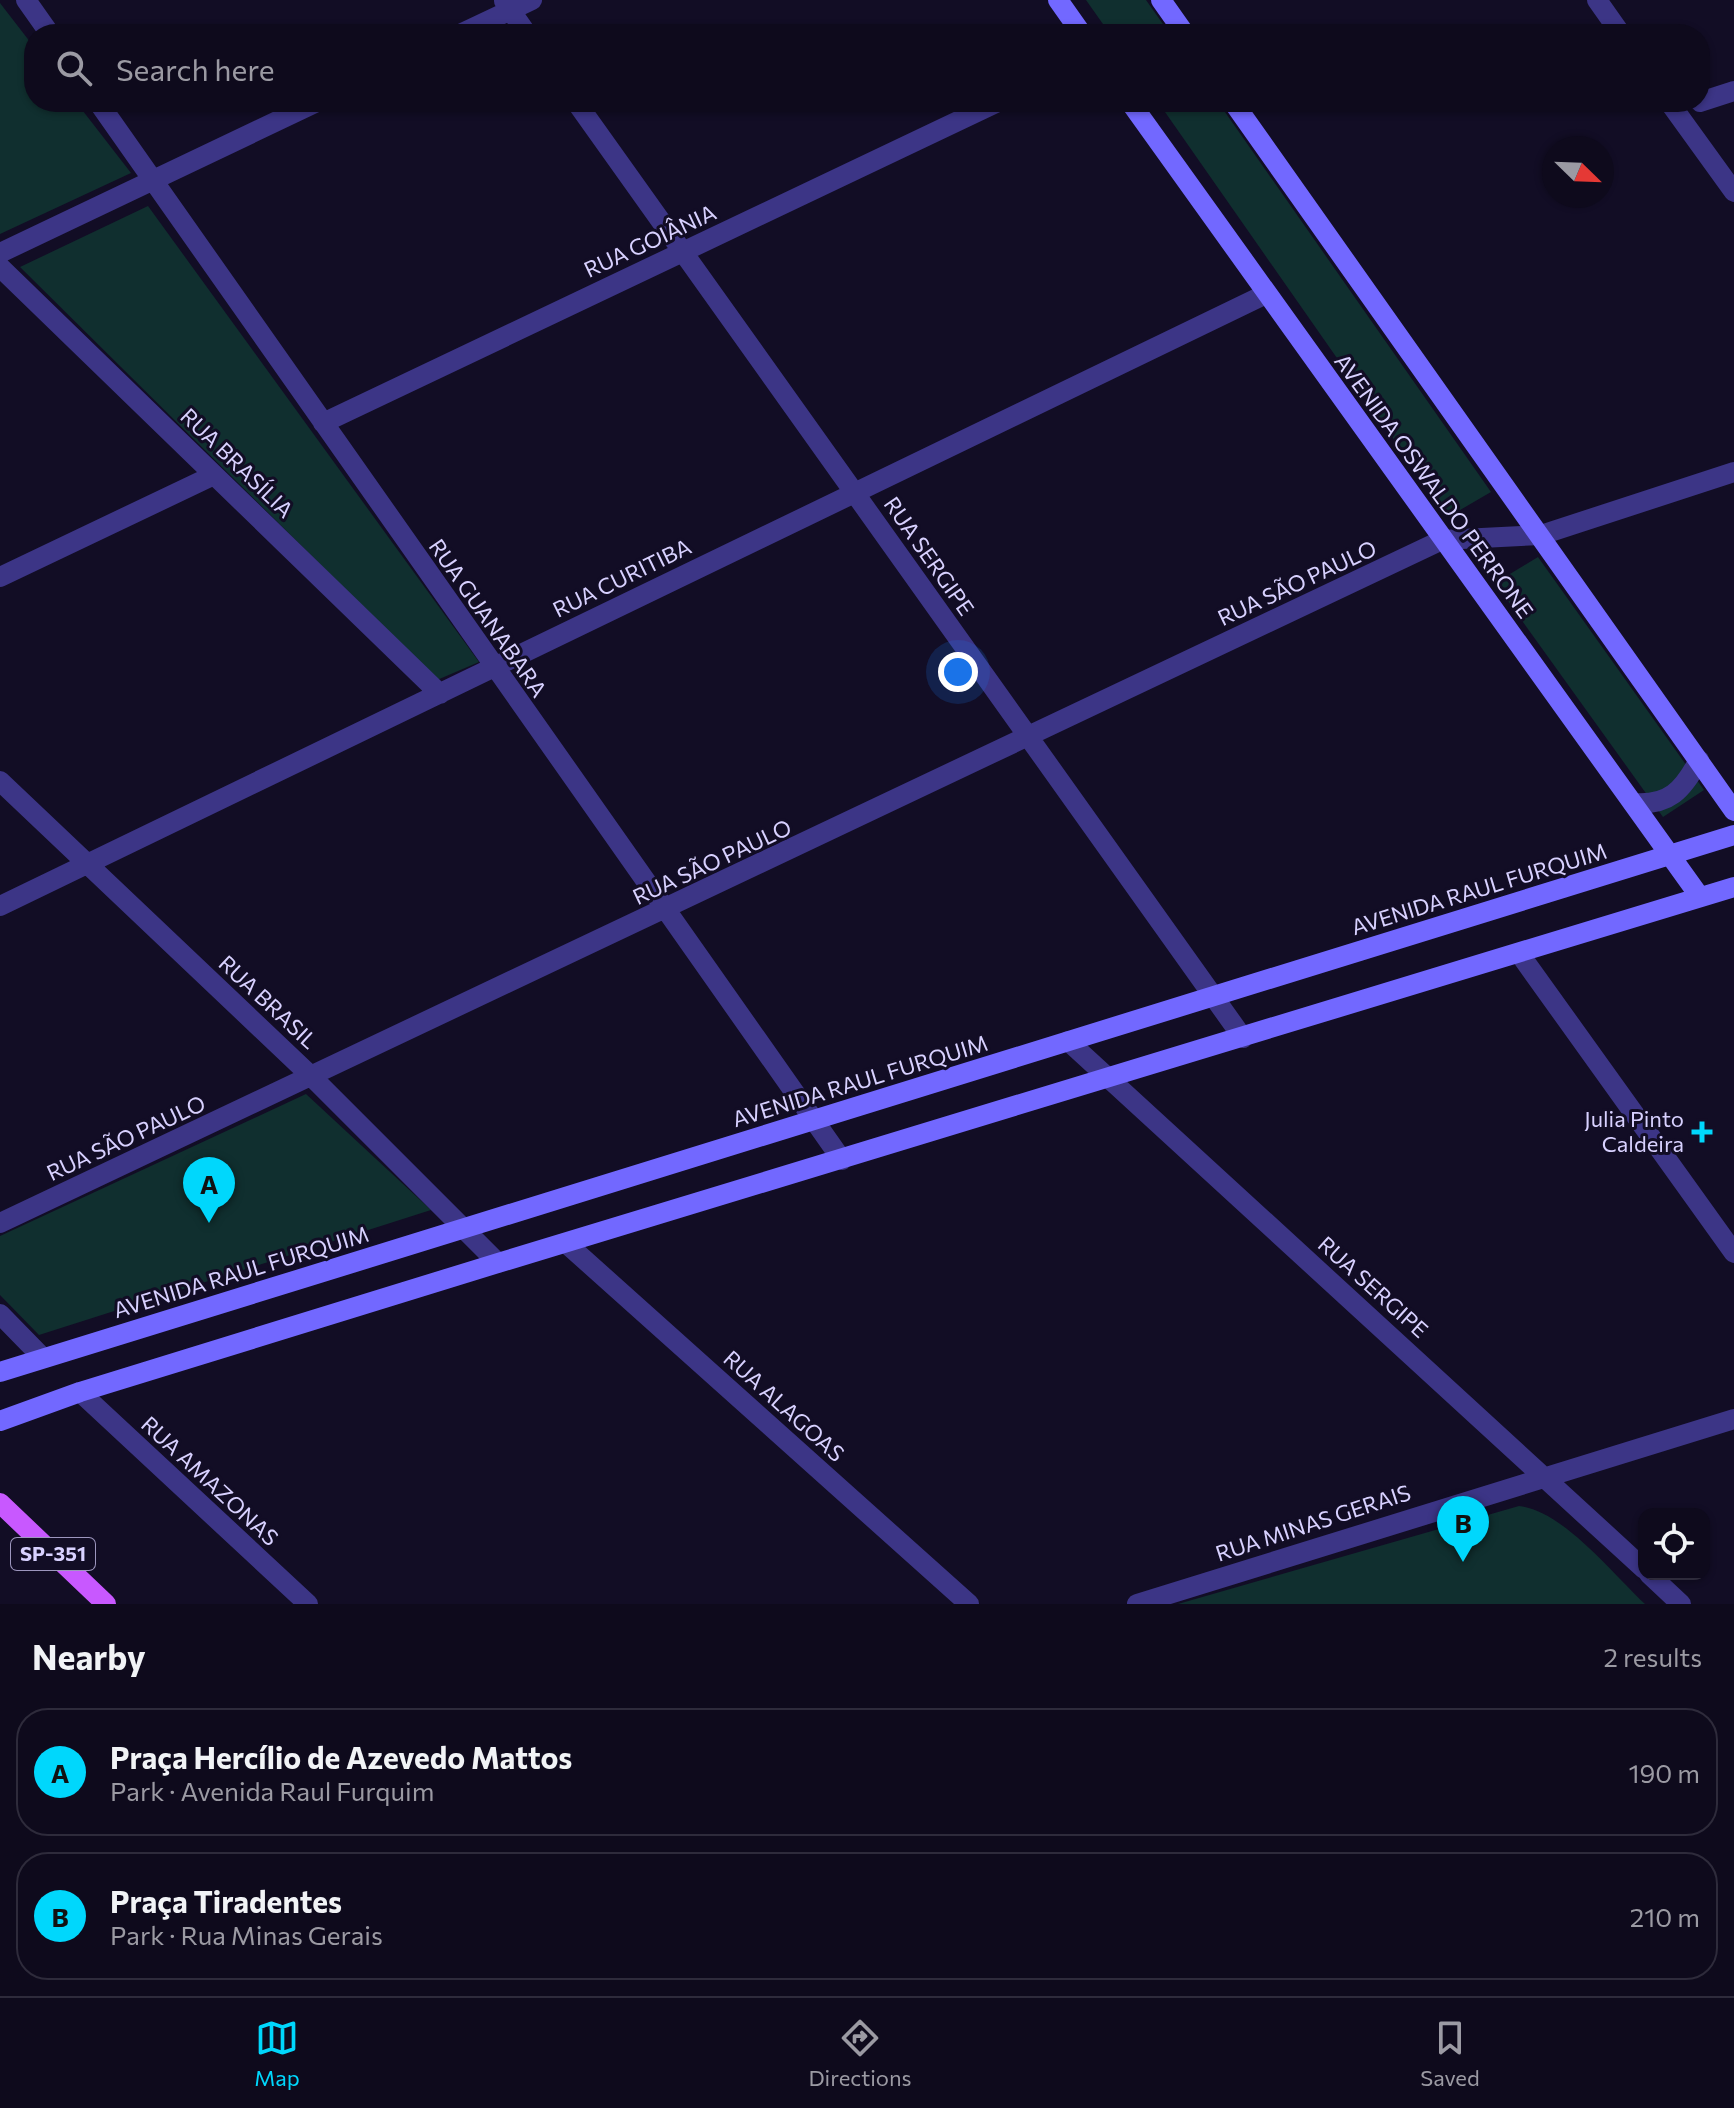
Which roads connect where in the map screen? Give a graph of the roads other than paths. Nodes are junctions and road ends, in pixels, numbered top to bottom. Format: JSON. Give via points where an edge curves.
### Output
{"nodes":[{"id":1,"x":26,"y":0,"type":"edge"},
{"id":2,"x":532,"y":0,"type":"edge"},
{"id":3,"x":1058,"y":0,"type":"edge"},
{"id":4,"x":1161,"y":0,"type":"edge"},
{"id":5,"x":1597,"y":0,"type":"edge"},
{"id":6,"x":507,"y":5,"type":"edge"},
{"id":7,"x":43,"y":24,"type":"edge"},
{"id":8,"x":476,"y":24,"type":"edge"},
{"id":9,"x":520,"y":24,"type":"edge"},
{"id":10,"x":1075,"y":24,"type":"edge"},
{"id":11,"x":1178,"y":24,"type":"edge"},
{"id":12,"x":1614,"y":24,"type":"edge"},
{"id":13,"x":1734,"y":91,"type":"edge"},
{"id":14,"x":1710,"y":99,"type":"edge"},
{"id":15,"x":105,"y":112,"type":"edge"},
{"id":16,"x":296,"y":112,"type":"edge"},
{"id":17,"x":583,"y":112,"type":"edge"},
{"id":18,"x":977,"y":112,"type":"edge"},
{"id":19,"x":1137,"y":112,"type":"edge"},
{"id":20,"x":1240,"y":112,"type":"edge"},
{"id":21,"x":1676,"y":112,"type":"edge"},
{"id":22,"x":153,"y":180,"type":"junction"},
{"id":23,"x":1734,"y":192,"type":"edge"},
{"id":24,"x":683,"y":252,"type":"junction"},
{"id":25,"x":0,"y":253,"type":"edge"},
{"id":26,"x":0,"y":267,"type":"edge"},
{"id":27,"x":1266,"y":294,"type":"junction"},
{"id":28,"x":323,"y":423,"type":"junction"},
{"id":29,"x":1734,"y":472,"type":"edge"},
{"id":30,"x":214,"y":475,"type":"junction"},
{"id":31,"x":855,"y":493,"type":"junction"},
{"id":32,"x":1541,"y":535,"type":"junction"},
{"id":33,"x":1442,"y":540,"type":"junction"},
{"id":34,"x":0,"y":577,"type":"edge"},
{"id":35,"x":493,"y":667,"type":"junction"},
{"id":36,"x":440,"y":694,"type":"junction"},
{"id":37,"x":1029,"y":737,"type":"junction"},
{"id":38,"x":1699,"y":760,"type":"junction"},
{"id":39,"x":0,"y":781,"type":"edge"},
{"id":40,"x":1633,"y":803,"type":"junction"},
{"id":41,"x":1734,"y":811,"type":"edge"},
{"id":42,"x":1734,"y":835,"type":"edge"},
{"id":43,"x":1669,"y":855,"type":"junction"},
{"id":44,"x":87,"y":864,"type":"junction"},
{"id":45,"x":1734,"y":887,"type":"edge"},
{"id":46,"x":1700,"y":897,"type":"junction"},
{"id":47,"x":0,"y":906,"type":"edge"},
{"id":48,"x":664,"y":911,"type":"junction"},
{"id":49,"x":1519,"y":953,"type":"junction"},
{"id":50,"x":1213,"y":996,"type":"junction"},
{"id":51,"x":1243,"y":1038,"type":"junction"},
{"id":52,"x":1068,"y":1041,"type":"junction"},
{"id":53,"x":312,"y":1077,"type":"junction"},
{"id":54,"x":1109,"y":1079,"type":"junction"},
{"id":55,"x":813,"y":1120,"type":"junction"},
{"id":56,"x":842,"y":1160,"type":"junction"},
{"id":57,"x":0,"y":1223,"type":"edge"},
{"id":58,"x":462,"y":1229,"type":"junction"},
{"id":59,"x":567,"y":1244,"type":"junction"},
{"id":60,"x":1734,"y":1253,"type":"edge"},
{"id":61,"x":498,"y":1263,"type":"junction"},
{"id":62,"x":0,"y":1314,"type":"edge"},
{"id":63,"x":43,"y":1358,"type":"junction"},
{"id":64,"x":0,"y":1372,"type":"edge"},
{"id":65,"x":80,"y":1392,"type":"junction"},
{"id":66,"x":1734,"y":1419,"type":"edge"},
{"id":67,"x":0,"y":1421,"type":"edge"},
{"id":68,"x":1545,"y":1475,"type":"junction"},
{"id":69,"x":0,"y":1503,"type":"edge"},
{"id":70,"x":1638,"y":1563,"type":"edge"},
{"id":71,"x":1655,"y":1580,"type":"edge"},
{"id":72,"x":106,"y":1604,"type":"edge"},
{"id":73,"x":308,"y":1604,"type":"edge"},
{"id":74,"x":969,"y":1604,"type":"edge"},
{"id":75,"x":1137,"y":1604,"type":"edge"},
{"id":76,"x":1681,"y":1604,"type":"edge"}],
"edges":[{"from":1,"to":7,"type":"street"},
{"from":2,"to":6,"type":"street"},
{"from":3,"to":10,"type":"main road"},
{"from":4,"to":11,"type":"main road"},
{"from":5,"to":12,"type":"street"},
{"from":6,"to":8,"type":"street"},
{"from":6,"to":9,"type":"street"},
{"from":13,"to":14,"type":"street"},
{"from":15,"to":22,"type":"street","name":"RUA GUANABARA"},
{"from":16,"to":22,"type":"street"},
{"from":17,"to":24,"type":"street","name":"RUA SERGIPE"},
{"from":18,"to":24,"type":"street","name":"RUA GOIÂNIA"},
{"from":19,"to":27,"type":"main road","name":"AVENIDA OSWALDO PERRONE"},
{"from":20,"to":32,"type":"main road"},
{"from":21,"to":23,"type":"street"},
{"from":22,"to":25,"type":"street"},
{"from":22,"to":28,"type":"street","name":"RUA GUANABARA"},
{"from":24,"to":28,"type":"street","name":"RUA GOIÂNIA"},
{"from":24,"to":31,"type":"street","name":"RUA SERGIPE"},
{"from":26,"to":30,"type":"street","name":"RUA BRASÍLIA"},
{"from":27,"to":31,"type":"street","name":"RUA CURITIBA"},
{"from":27,"to":33,"type":"main road","name":"AVENIDA OSWALDO PERRONE"},
{"from":28,"to":35,"type":"street","name":"RUA GUANABARA"},
{"from":29,"to":32,"type":"street"},
{"from":30,"to":34,"type":"street"},
{"from":30,"to":36,"type":"street","name":"RUA BRASÍLIA"},
{"from":31,"to":35,"type":"street","name":"RUA CURITIBA"},
{"from":31,"to":37,"type":"street","name":"RUA SERGIPE"},
{"from":32,"to":33,"type":"street"},
{"from":32,"to":38,"type":"main road"},
{"from":33,"to":37,"type":"street","name":"RUA SÃO PAULO"},
{"from":33,"to":40,"type":"main road","name":"AVENIDA OSWALDO PERRONE"},
{"from":35,"to":36,"type":"street","name":"RUA CURITIBA"},
{"from":35,"to":48,"type":"street","name":"RUA GUANABARA"},
{"from":36,"to":44,"type":"street","name":"RUA CURITIBA"},
{"from":37,"to":48,"type":"street","name":"RUA SÃO PAULO"},
{"from":37,"to":50,"type":"street","name":"RUA SERGIPE"},
{"from":38,"to":40,"type":"street","via":[[1671,799]]},
{"from":38,"to":41,"type":"main road"},
{"from":39,"to":44,"type":"street","name":"RUA BRASIL"},
{"from":40,"to":43,"type":"main road","name":"AVENIDA OSWALDO PERRONE"},
{"from":42,"to":43,"type":"main road","name":"AVENIDA RAUL FURQUIM"},
{"from":43,"to":46,"type":"main road","name":"AVENIDA OSWALDO PERRONE"},
{"from":43,"to":50,"type":"main road","name":"AVENIDA RAUL FURQUIM"},
{"from":44,"to":47,"type":"street","name":"RUA CURITIBA"},
{"from":44,"to":53,"type":"street","name":"RUA BRASIL"},
{"from":45,"to":46,"type":"main road"},
{"from":46,"to":49,"type":"main road"},
{"from":48,"to":53,"type":"street","name":"RUA SÃO PAULO"},
{"from":48,"to":55,"type":"street","name":"RUA GUANABARA"},
{"from":49,"to":51,"type":"main road"},
{"from":49,"to":60,"type":"street"},
{"from":50,"to":51,"type":"street","name":"RUA SERGIPE"},
{"from":50,"to":52,"type":"main road","name":"AVENIDA RAUL FURQUIM"},
{"from":51,"to":54,"type":"main road"},
{"from":52,"to":54,"type":"street","name":"RUA SERGIPE"},
{"from":52,"to":55,"type":"main road","name":"AVENIDA RAUL FURQUIM"},
{"from":53,"to":57,"type":"street","name":"RUA SÃO PAULO"},
{"from":53,"to":58,"type":"street","name":"RUA BRASIL"},
{"from":54,"to":56,"type":"main road"},
{"from":54,"to":68,"type":"street","name":"RUA SERGIPE"},
{"from":55,"to":56,"type":"street","name":"RUA GUANABARA"},
{"from":55,"to":58,"type":"main road","name":"AVENIDA RAUL FURQUIM"},
{"from":56,"to":59,"type":"main road"},
{"from":58,"to":61,"type":"street","name":"RUA BRASIL"},
{"from":58,"to":63,"type":"main road","name":"AVENIDA RAUL FURQUIM"},
{"from":59,"to":61,"type":"main road"},
{"from":59,"to":74,"type":"street","name":"RUA ALAGOAS"},
{"from":61,"to":65,"type":"main road"},
{"from":62,"to":63,"type":"street"},
{"from":63,"to":64,"type":"main road","name":"AVENIDA RAUL FURQUIM"},
{"from":65,"to":67,"type":"main road"},
{"from":65,"to":73,"type":"street","name":"RUA AMAZONAS"},
{"from":66,"to":68,"type":"street","name":"RUA MINAS GERAIS"},
{"from":68,"to":70,"type":"street","name":"RUA SERGIPE"},
{"from":68,"to":75,"type":"street","name":"RUA MINAS GERAIS"},
{"from":69,"to":72,"type":"main road","number":"SP-351"},
{"from":71,"to":76,"type":"street"}]}
